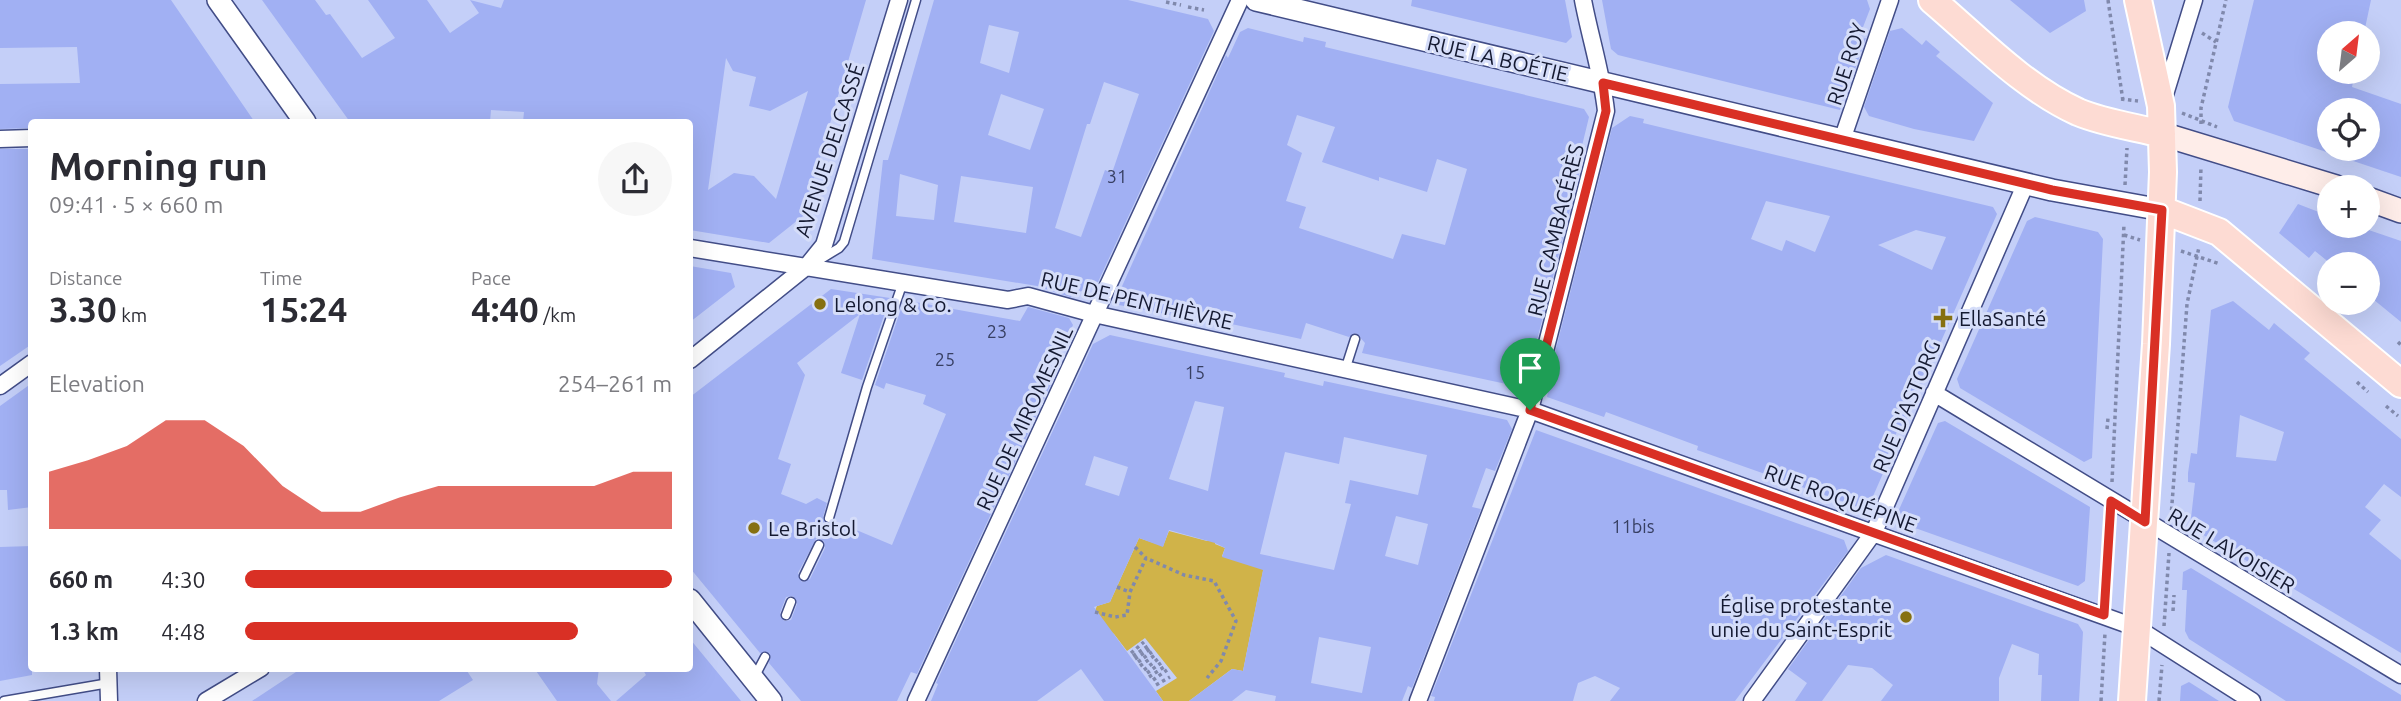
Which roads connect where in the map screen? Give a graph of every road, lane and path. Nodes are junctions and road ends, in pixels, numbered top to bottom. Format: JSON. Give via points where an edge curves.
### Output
{"nodes":[{"id":1,"x":218,"y":0,"type":"edge"},
{"id":2,"x":899,"y":0,"type":"edge"},
{"id":3,"x":916,"y":0,"type":"edge"},
{"id":4,"x":1240,"y":0,"type":"edge"},
{"id":5,"x":1256,"y":0,"type":"edge"},
{"id":6,"x":1583,"y":0,"type":"edge"},
{"id":7,"x":1889,"y":0,"type":"edge"},
{"id":8,"x":1932,"y":0,"type":"edge"},
{"id":9,"x":2108,"y":0,"type":"edge"},
{"id":10,"x":2137,"y":0,"type":"edge"},
{"id":11,"x":2194,"y":0,"type":"edge"},
{"id":12,"x":2227,"y":0,"type":"edge"},
{"id":13,"x":1166,"y":2,"type":"dead end"},
{"id":14,"x":1181,"y":5,"type":"dead end"},
{"id":15,"x":1188,"y":7,"type":"dead end"},
{"id":16,"x":1204,"y":10,"type":"dead end"},
{"id":17,"x":2203,"y":34,"type":"dead end"},
{"id":18,"x":2216,"y":42,"type":"junction"},
{"id":19,"x":1603,"y":83,"type":"junction"},
{"id":20,"x":2110,"y":99,"type":"dead end"},
{"id":21,"x":2161,"y":106,"type":"junction"},
{"id":22,"x":2201,"y":118,"type":"dead end"},
{"id":23,"x":303,"y":119,"type":"edge"},
{"id":24,"x":2162,"y":134,"type":"junction"},
{"id":25,"x":28,"y":138,"type":"edge"},
{"id":26,"x":0,"y":139,"type":"edge"},
{"id":27,"x":1842,"y":140,"type":"junction"},
{"id":28,"x":2127,"y":145,"type":"dead end"},
{"id":29,"x":2201,"y":159,"type":"dead end"},
{"id":30,"x":2317,"y":181,"type":"edge"},
{"id":31,"x":2026,"y":183,"type":"junction"},
{"id":32,"x":2125,"y":187,"type":"dead end"},
{"id":33,"x":2200,"y":188,"type":"dead end"},
{"id":34,"x":2380,"y":203,"type":"edge"},
{"id":35,"x":2162,"y":210,"type":"junction"},
{"id":36,"x":2401,"y":211,"type":"edge"},
{"id":37,"x":2124,"y":235,"type":"dead end"},
{"id":38,"x":693,"y":248,"type":"edge"},
{"id":39,"x":2198,"y":256,"type":"dead end"},
{"id":40,"x":807,"y":266,"type":"junction"},
{"id":41,"x":903,"y":282,"type":"junction"},
{"id":42,"x":1094,"y":314,"type":"junction"},
{"id":43,"x":1355,"y":339,"type":"dead end"},
{"id":44,"x":693,"y":358,"type":"edge"},
{"id":45,"x":28,"y":366,"type":"edge"},
{"id":46,"x":1346,"y":367,"type":"junction"},
{"id":47,"x":2357,"y":382,"type":"dead end"},
{"id":48,"x":2401,"y":384,"type":"edge"},
{"id":49,"x":0,"y":386,"type":"edge"},
{"id":50,"x":2368,"y":392,"type":"dead end"},
{"id":51,"x":1934,"y":394,"type":"junction"},
{"id":52,"x":2386,"y":406,"type":"dead end"},
{"id":53,"x":1530,"y":410,"type":"junction"},
{"id":54,"x":2398,"y":416,"type":"dead end"},
{"id":55,"x":2108,"y":418,"type":"dead end"},
{"id":56,"x":2107,"y":429,"type":"dead end"},
{"id":57,"x":2111,"y":501,"type":"junction"},
{"id":58,"x":829,"y":518,"type":"dead end"},
{"id":59,"x":2158,"y":520,"type":"junction"},
{"id":60,"x":1874,"y":532,"type":"junction"},
{"id":61,"x":819,"y":545,"type":"dead end"},
{"id":62,"x":1135,"y":547,"type":"dead end"},
{"id":63,"x":1146,"y":558,"type":"junction"},
{"id":64,"x":2168,"y":569,"type":"dead end"},
{"id":65,"x":804,"y":576,"type":"dead end"},
{"id":66,"x":1117,"y":587,"type":"dead end"},
{"id":67,"x":1130,"y":592,"type":"junction"},
{"id":68,"x":2174,"y":595,"type":"dead end"},
{"id":69,"x":792,"y":602,"type":"dead end"},
{"id":70,"x":693,"y":604,"type":"edge"},
{"id":71,"x":2173,"y":611,"type":"dead end"},
{"id":72,"x":1095,"y":612,"type":"dead end"},
{"id":73,"x":786,"y":615,"type":"dead end"},
{"id":74,"x":2104,"y":615,"type":"junction"},
{"id":75,"x":2137,"y":628,"type":"junction"},
{"id":76,"x":2164,"y":628,"type":"dead end"},
{"id":77,"x":1156,"y":656,"type":"junction"},
{"id":78,"x":765,"y":657,"type":"dead end"},
{"id":79,"x":1143,"y":668,"type":"junction"},
{"id":80,"x":254,"y":672,"type":"edge"},
{"id":81,"x":2401,"y":675,"type":"edge"},
{"id":82,"x":108,"y":676,"type":"edge"},
{"id":83,"x":1170,"y":677,"type":"dead end"},
{"id":84,"x":2161,"y":677,"type":"dead end"},
{"id":85,"x":753,"y":678,"type":"junction"},
{"id":86,"x":1207,"y":678,"type":"dead end"},
{"id":87,"x":2131,"y":699,"type":"edge"},
{"id":88,"x":4,"y":701,"type":"edge"},
{"id":89,"x":109,"y":701,"type":"edge"},
{"id":90,"x":206,"y":701,"type":"edge"},
{"id":91,"x":771,"y":701,"type":"edge"},
{"id":92,"x":916,"y":701,"type":"edge"},
{"id":93,"x":1418,"y":701,"type":"edge"},
{"id":94,"x":1752,"y":701,"type":"edge"},
{"id":95,"x":2101,"y":701,"type":"edge"},
{"id":96,"x":2159,"y":701,"type":"edge"},
{"id":97,"x":2252,"y":701,"type":"edge"}],
"edges":[{"from":1,"to":23,"type":"street"},
{"from":2,"to":40,"type":"street","name":"AVENUE DELCASSÉ","via":[[824,245]]},
{"from":3,"to":40,"type":"lane","name":"AVENUE DELCASSÉ","via":[[844,242]]},
{"from":4,"to":42,"type":"street","name":"RUE DE MIROMESNIL"},
{"from":5,"to":19,"type":"street","name":"RUE LA BOÉTIE"},
{"from":6,"to":19,"type":"street","name":"RUE CAMBACÉRÈS"},
{"from":7,"to":27,"type":"street","name":"RUE ROY"},
{"from":8,"to":24,"type":"main road","via":[[2033,84],[2068,107]]},
{"from":9,"to":20,"type":"path","via":[[2123,99]]},
{"from":10,"to":21,"type":"main road"},
{"from":11,"to":21,"type":"street"},
{"from":12,"to":18,"type":"path"},
{"from":13,"to":14,"type":"path"},
{"from":15,"to":16,"type":"path"},
{"from":17,"to":18,"type":"path"},
{"from":18,"to":22,"type":"path"},
{"from":19,"to":27,"type":"street","name":"RUE LA BOÉTIE"},
{"from":19,"to":53,"type":"street","name":"RUE CAMBACÉRÈS","via":[[1606,111]]},
{"from":21,"to":24,"type":"main road"},
{"from":24,"to":30,"type":"main road"},
{"from":24,"to":35,"type":"main road"},
{"from":25,"to":26,"type":"street"},
{"from":27,"to":31,"type":"street","name":"RUE LA BOÉTIE"},
{"from":28,"to":32,"type":"path"},
{"from":29,"to":33,"type":"path"},
{"from":31,"to":35,"type":"street","name":"RUE LA BOÉTIE"},
{"from":31,"to":51,"type":"street","name":"RUE D'ASTORG"},
{"from":34,"to":36,"type":"main road"},
{"from":35,"to":48,"type":"main road","via":[[2219,232]]},
{"from":35,"to":59,"type":"main road"},
{"from":37,"to":57,"type":"path"},
{"from":38,"to":40,"type":"street","name":"RUE DE PENTHIÈVRE"},
{"from":39,"to":59,"type":"path"},
{"from":40,"to":41,"type":"street","name":"RUE DE PENTHIÈVRE"},
{"from":40,"to":44,"type":"street"},
{"from":41,"to":42,"type":"street","name":"RUE DE PENTHIÈVRE","via":[[1008,300],[1028,296]]},
{"from":41,"to":58,"type":"lane"},
{"from":42,"to":46,"type":"street","name":"RUE DE PENTHIÈVRE"},
{"from":42,"to":92,"type":"street","name":"RUE DE MIROMESNIL"},
{"from":43,"to":46,"type":"lane"},
{"from":45,"to":49,"type":"street"},
{"from":46,"to":53,"type":"street","name":"RUE DE PENTHIÈVRE"},
{"from":47,"to":50,"type":"path"},
{"from":51,"to":57,"type":"street","name":"RUE LAVOISIER"},
{"from":51,"to":60,"type":"street","name":"RUE D'ASTORG"},
{"from":52,"to":54,"type":"path"},
{"from":53,"to":60,"type":"street","name":"RUE ROQUÉPINE"},
{"from":53,"to":93,"type":"street","name":"RUE CAMBACÉRÈS"},
{"from":55,"to":56,"type":"path"},
{"from":57,"to":59,"type":"street","name":"RUE LAVOISIER"},
{"from":57,"to":74,"type":"path"},
{"from":59,"to":75,"type":"main road"},
{"from":59,"to":81,"type":"street","name":"RUE LAVOISIER"},
{"from":60,"to":74,"type":"street","name":"RUE ROQUÉPINE"},
{"from":60,"to":94,"type":"street","name":"RUE D'ASTORG"},
{"from":61,"to":65,"type":"lane"},
{"from":62,"to":63,"type":"path"},
{"from":63,"to":67,"type":"path"},
{"from":63,"to":86,"type":"path","via":[[1184,575],[1212,580],[1222,593],[1236,621],[1221,661]]},
{"from":64,"to":76,"type":"path"},
{"from":66,"to":67,"type":"path"},
{"from":67,"to":72,"type":"path","via":[[1127,615]]},
{"from":68,"to":71,"type":"path"},
{"from":69,"to":73,"type":"lane"},
{"from":70,"to":85,"type":"street"},
{"from":74,"to":75,"type":"street","name":"RUE ROQUÉPINE"},
{"from":74,"to":95,"type":"path"},
{"from":75,"to":87,"type":"main road"},
{"from":75,"to":97,"type":"street","name":"RUE ROQUÉPINE"},
{"from":77,"to":79,"type":"path"},
{"from":77,"to":79,"type":"path"},
{"from":77,"to":79,"type":"path"},
{"from":77,"to":79,"type":"path"},
{"from":78,"to":85,"type":"lane"},
{"from":79,"to":83,"type":"path"},
{"from":80,"to":90,"type":"street"},
{"from":82,"to":88,"type":"lane"},
{"from":82,"to":89,"type":"street"},
{"from":84,"to":96,"type":"path"},
{"from":85,"to":91,"type":"street"}]}
